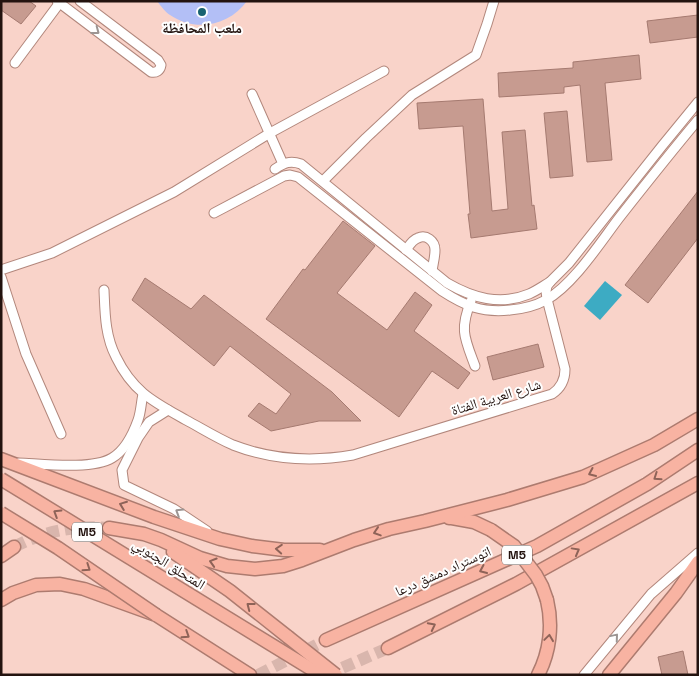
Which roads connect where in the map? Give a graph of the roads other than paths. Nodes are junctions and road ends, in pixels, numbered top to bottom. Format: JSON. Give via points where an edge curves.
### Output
{"nodes":[{"id":1,"x":80,"y":1,"type":"edge"},
{"id":2,"x":494,"y":1,"type":"edge"},
{"id":3,"x":59,"y":2,"type":"edge"},
{"id":4,"x":15,"y":64,"type":"dead end"},
{"id":5,"x":384,"y":71,"type":"dead end"},
{"id":6,"x":252,"y":94,"type":"dead end"},
{"id":7,"x":698,"y":102,"type":"edge"},
{"id":8,"x":696,"y":125,"type":"edge"},
{"id":9,"x":270,"y":133,"type":"junction"},
{"id":10,"x":662,"y":146,"type":"junction"},
{"id":11,"x":670,"y":153,"type":"junction"},
{"id":12,"x":323,"y":182,"type":"junction"},
{"id":13,"x":214,"y":213,"type":"dead end"},
{"id":14,"x":403,"y":247,"type":"junction"},
{"id":15,"x":394,"y":253,"type":"junction"},
{"id":16,"x":1,"y":270,"type":"edge"},
{"id":17,"x":432,"y":271,"type":"junction"},
{"id":18,"x":1,"y":277,"type":"edge"},
{"id":19,"x":550,"y":282,"type":"junction"},
{"id":20,"x":104,"y":290,"type":"dead end"},
{"id":21,"x":473,"y":296,"type":"junction"},
{"id":22,"x":547,"y":299,"type":"junction"},
{"id":23,"x":469,"y":306,"type":"junction"},
{"id":24,"x":475,"y":366,"type":"dead end"},
{"id":25,"x":143,"y":394,"type":"junction"},
{"id":26,"x":168,"y":410,"type":"junction"},
{"id":27,"x":698,"y":419,"type":"edge"},
{"id":28,"x":61,"y":434,"type":"dead end"},
{"id":29,"x":134,"y":437,"type":"junction"},
{"id":30,"x":698,"y":450,"type":"edge"},
{"id":31,"x":6,"y":461,"type":"edge"},
{"id":32,"x":1,"y":479,"type":"edge"},
{"id":33,"x":698,"y":483,"type":"edge"},
{"id":34,"x":698,"y":494,"type":"edge"},
{"id":35,"x":679,"y":495,"type":"junction"},
{"id":36,"x":1,"y":513,"type":"edge"},
{"id":37,"x":425,"y":521,"type":"junction"},
{"id":38,"x":109,"y":528,"type":"tunnel mouth"},
{"id":39,"x":144,"y":534,"type":"junction"},
{"id":40,"x":220,"y":539,"type":"junction"},
{"id":41,"x":14,"y":547,"type":"tunnel mouth"},
{"id":42,"x":328,"y":550,"type":"junction"},
{"id":43,"x":698,"y":553,"type":"edge"},
{"id":44,"x":1,"y":556,"type":"edge"},
{"id":45,"x":698,"y":562,"type":"edge"},
{"id":46,"x":1,"y":600,"type":"edge"},
{"id":47,"x":156,"y":615,"type":"junction"},
{"id":48,"x":326,"y":640,"type":"tunnel mouth"},
{"id":49,"x":388,"y":648,"type":"tunnel mouth"},
{"id":50,"x":250,"y":675,"type":"edge"},
{"id":51,"x":321,"y":675,"type":"edge"},
{"id":52,"x":336,"y":675,"type":"edge"},
{"id":53,"x":538,"y":675,"type":"edge"},
{"id":54,"x":584,"y":675,"type":"edge"},
{"id":55,"x":610,"y":675,"type":"edge"}],
"edges":[{"from":3,"to":1,"type":"street","one_way":true,"via":[[151,72],[159,70],[158,60]]},
{"from":2,"to":12,"type":"street","via":[[476,55],[412,95]]},
{"from":3,"to":4,"type":"street"},
{"from":5,"to":9,"type":"street"},
{"from":6,"to":9,"type":"street"},
{"from":7,"to":10,"type":"street"},
{"from":8,"to":11,"type":"street"},
{"from":9,"to":12,"type":"street","via":[[279,167],[286,162],[299,163]]},
{"from":9,"to":16,"type":"street","via":[[174,192],[52,253]]},
{"from":10,"to":11,"type":"street"},
{"from":10,"to":19,"type":"street","via":[[569,263]]},
{"from":11,"to":22,"type":"street","via":[[578,272]]},
{"from":12,"to":14,"type":"street"},
{"from":13,"to":15,"type":"street","via":[[290,175],[304,181]]},
{"from":14,"to":15,"type":"street"},
{"from":14,"to":17,"type":"street"},
{"from":14,"to":17,"type":"street","via":[[418,238],[425,237],[431,241],[435,252]]},
{"from":15,"to":23,"type":"street","via":[[442,291]]},
{"from":17,"to":21,"type":"street"},
{"from":18,"to":28,"type":"street","via":[[26,354]]},
{"from":19,"to":21,"type":"street","via":[[517,298]]},
{"from":19,"to":22,"type":"street","name":"شارع العربية الفتاة"},
{"from":20,"to":25,"type":"street","name":"شارع العربية الفتاة","via":[[110,344],[131,381]]},
{"from":21,"to":23,"type":"street"},
{"from":22,"to":23,"type":"street","via":[[514,310],[484,310]]},
{"from":22,"to":26,"type":"street","name":"شارع العربية الفتاة","via":[[565,369],[564,381],[557,391],[373,450],[320,459],[272,456],[233,444]]},
{"from":23,"to":24,"type":"street","via":[[464,336]]},
{"from":25,"to":26,"type":"street","name":"شارع العربية الفتاة"},
{"from":25,"to":29,"type":"street"},
{"from":26,"to":29,"type":"street","via":[[148,422]]},
{"from":27,"to":37,"type":"highway","one_way":true,"via":[[654,445],[583,477]]},
{"from":29,"to":31,"type":"street","via":[[111,459],[98,463],[72,465]]},
{"from":40,"to":29,"type":"street","one_way":true,"via":[[174,509],[124,484],[123,466]]},
{"from":30,"to":48,"type":"highway","name":"اتوستراد دمشق درعا","number":"M5","one_way":true,"via":[[647,484],[537,546]]},
{"from":40,"to":31,"type":"highway","one_way":true},
{"from":51,"to":32,"type":"highway","name":"المتحلق الجنوبي","number":"M5","one_way":true,"bridge":true},
{"from":33,"to":35,"type":"highway","number":"M5"},
{"from":34,"to":35,"type":"highway"},
{"from":49,"to":35,"type":"highway","number":"M5","one_way":true,"via":[[516,584]]},
{"from":36,"to":47,"type":"highway","one_way":true,"bridge":true},
{"from":37,"to":42,"type":"highway","one_way":true,"via":[[389,528]]},
{"from":53,"to":37,"type":"highway","one_way":true,"bridge":true,"via":[[549,642],[550,626],[547,600],[536,575],[514,546],[491,530],[474,522],[452,518]]},
{"from":38,"to":39,"type":"highway"},
{"from":42,"to":39,"type":"highway","one_way":true,"via":[[283,566],[241,568],[213,563]]},
{"from":52,"to":39,"type":"highway","one_way":true,"bridge":true,"via":[[230,591]]},
{"from":42,"to":40,"type":"highway","one_way":true,"via":[[276,549]]},
{"from":41,"to":44,"type":"highway"},
{"from":54,"to":43,"type":"street","one_way":true,"via":[[651,594]]},
{"from":45,"to":55,"type":"highway"},
{"from":46,"to":47,"type":"highway","via":[[36,585],[60,584],[107,596]]},
{"from":47,"to":50,"type":"highway","one_way":true}]}
